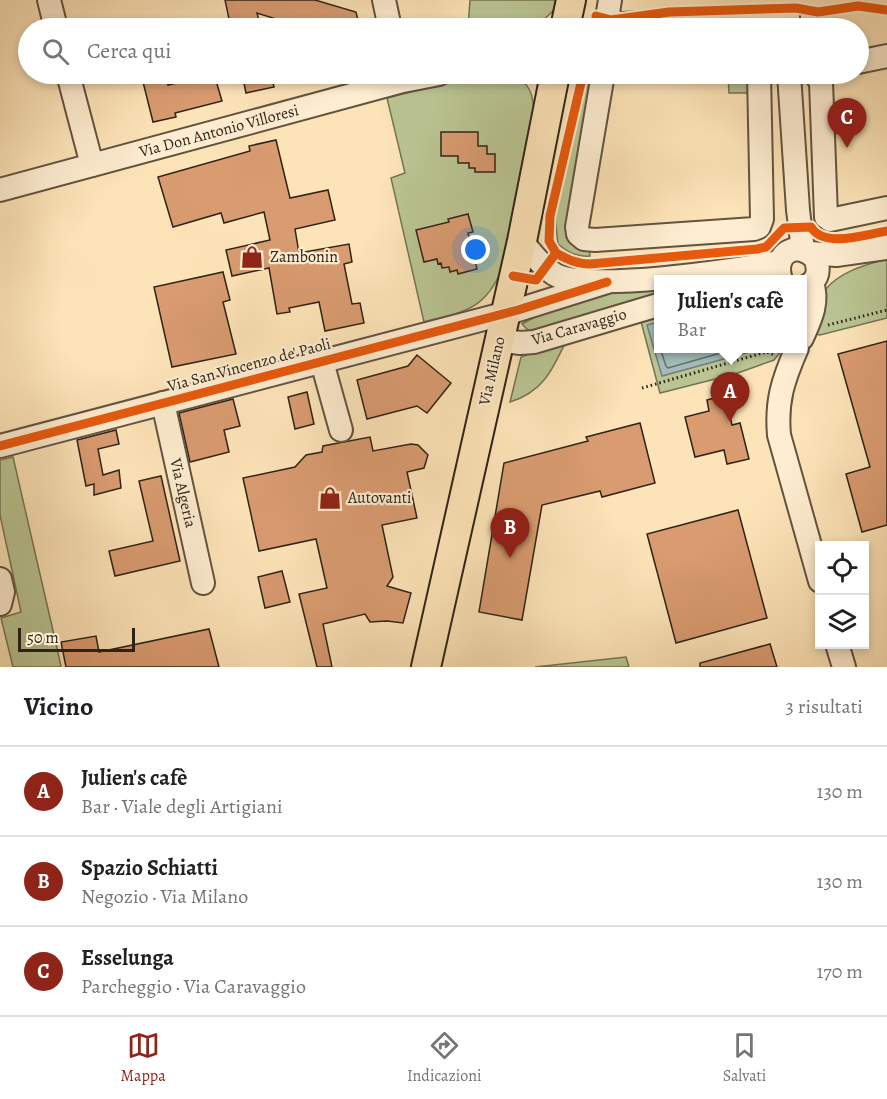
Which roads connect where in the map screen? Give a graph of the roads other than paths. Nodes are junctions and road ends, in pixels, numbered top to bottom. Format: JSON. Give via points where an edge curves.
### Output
{"nodes":[{"id":1,"x":49,"y":0,"type":"edge"},
{"id":2,"x":384,"y":0,"type":"edge"},
{"id":3,"x":571,"y":0,"type":"edge"},
{"id":4,"x":610,"y":0,"type":"edge"},
{"id":5,"x":54,"y":18,"type":"edge"},
{"id":6,"x":388,"y":18,"type":"edge"},
{"id":7,"x":567,"y":18,"type":"edge"},
{"id":8,"x":610,"y":18,"type":"edge"},
{"id":9,"x":887,"y":56,"type":"edge"},
{"id":10,"x":869,"y":60,"type":"edge"},
{"id":11,"x":71,"y":84,"type":"edge"},
{"id":12,"x":377,"y":84,"type":"edge"},
{"id":13,"x":553,"y":84,"type":"edge"},
{"id":14,"x":601,"y":84,"type":"edge"},
{"id":15,"x":759,"y":84,"type":"edge"},
{"id":16,"x":790,"y":84,"type":"edge"},
{"id":17,"x":821,"y":84,"type":"edge"},
{"id":18,"x":92,"y":165,"type":"junction"},
{"id":19,"x":0,"y":190,"type":"edge"},
{"id":20,"x":887,"y":208,"type":"edge"},
{"id":21,"x":522,"y":241,"type":"junction"},
{"id":22,"x":887,"y":249,"type":"edge"},
{"id":23,"x":792,"y":259,"type":"edge"},
{"id":24,"x":678,"y":275,"type":"edge"},
{"id":25,"x":654,"y":277,"type":"edge"},
{"id":26,"x":607,"y":282,"type":"junction"},
{"id":27,"x":810,"y":283,"type":"edge"},
{"id":28,"x":654,"y":306,"type":"edge"},
{"id":29,"x":807,"y":324,"type":"edge"},
{"id":30,"x":502,"y":327,"type":"junction"},
{"id":31,"x":795,"y":353,"type":"edge"},
{"id":32,"x":322,"y":362,"type":"junction"},
{"id":33,"x":163,"y":403,"type":"junction"},
{"id":34,"x":341,"y":430,"type":"dead end"},
{"id":35,"x":0,"y":446,"type":"edge"},
{"id":36,"x":815,"y":566,"type":"edge"},
{"id":37,"x":0,"y":579,"type":"edge"},
{"id":38,"x":203,"y":583,"type":"dead end"},
{"id":39,"x":0,"y":604,"type":"edge"},
{"id":40,"x":838,"y":649,"type":"edge"},
{"id":41,"x":426,"y":667,"type":"edge"},
{"id":42,"x":844,"y":667,"type":"edge"}],
"edges":[{"from":1,"to":5,"type":"street"},
{"from":2,"to":6,"type":"street"},
{"from":3,"to":7,"type":"main road"},
{"from":4,"to":8,"type":"street"},
{"from":9,"to":10,"type":"street"},
{"from":11,"to":18,"type":"street"},
{"from":12,"to":18,"type":"street","name":"Via Don Antonio Villoresi"},
{"from":13,"to":21,"type":"main road","name":"Via Milano"},
{"from":14,"to":15,"type":"street","via":[[577,227],[584,239],[595,240],[759,227]]},
{"from":16,"to":23,"type":"street","via":[[798,210]]},
{"from":17,"to":20,"type":"street","via":[[826,217],[830,220]]},
{"from":18,"to":19,"type":"street","name":"Via Don Antonio Villoresi"},
{"from":21,"to":26,"type":"street","name":"Via Caravaggio","via":[[555,275]]},
{"from":21,"to":30,"type":"main road","name":"Via Milano"},
{"from":22,"to":23,"type":"street","name":"Via Caravaggio"},
{"from":22,"to":27,"type":"street","name":"Via Caravaggio","via":[[841,265]]},
{"from":23,"to":24,"type":"street","name":"Via Caravaggio"},
{"from":23,"to":27,"type":"street","via":[[817,264]]},
{"from":25,"to":26,"type":"street","name":"Via Caravaggio"},
{"from":26,"to":30,"type":"street","name":"Via Caravaggio"},
{"from":27,"to":29,"type":"street","via":[[816,294]]},
{"from":28,"to":30,"type":"street","name":"Via Caravaggio","via":[[534,342],[520,343]]},
{"from":30,"to":32,"type":"street","name":"Via San Vincenzo de' Paoli"},
{"from":30,"to":41,"type":"main road","name":"Via Milano"},
{"from":31,"to":36,"type":"street","via":[[779,398],[779,435]]},
{"from":32,"to":33,"type":"street","name":"Via San Vincenzo de' Paoli"},
{"from":32,"to":34,"type":"street"},
{"from":33,"to":35,"type":"street","name":"Via San Vincenzo de' Paoli"},
{"from":33,"to":38,"type":"street","name":"Via Algeria"},
{"from":37,"to":39,"type":"street"},
{"from":40,"to":42,"type":"street"}]}
